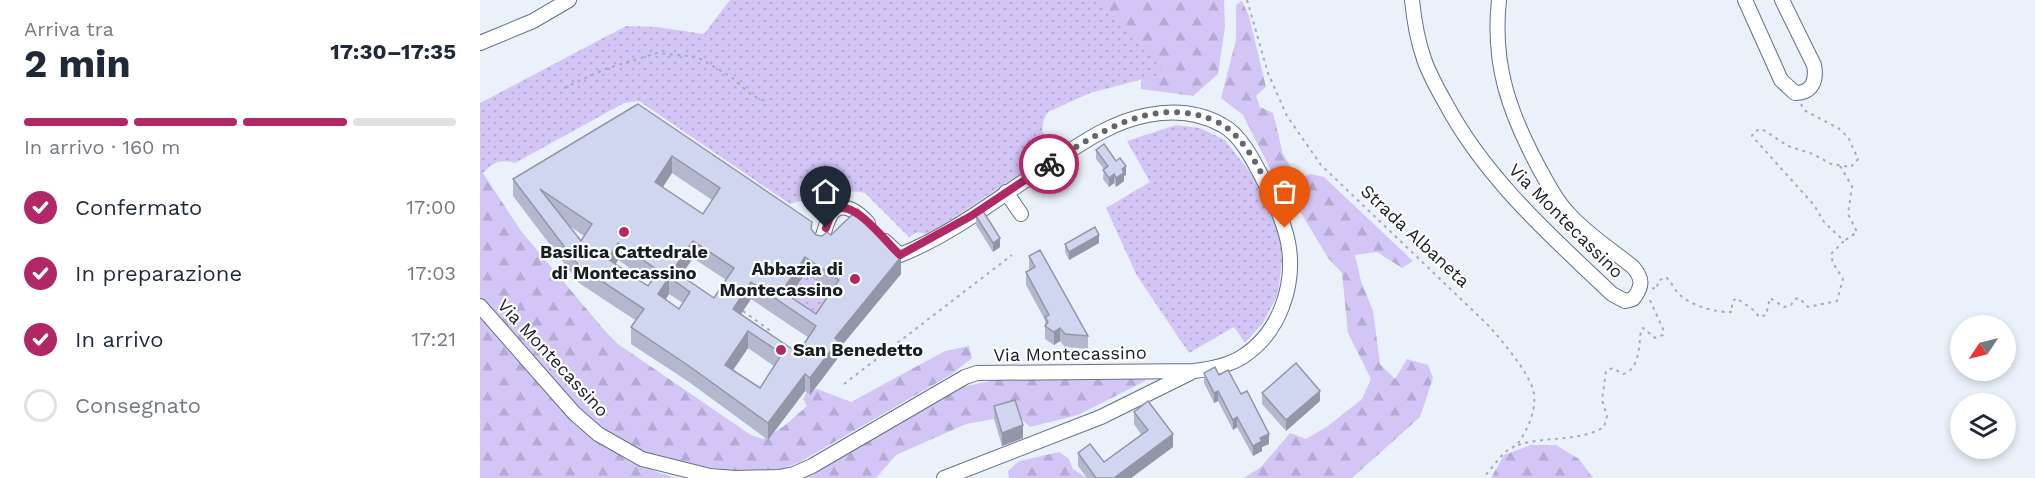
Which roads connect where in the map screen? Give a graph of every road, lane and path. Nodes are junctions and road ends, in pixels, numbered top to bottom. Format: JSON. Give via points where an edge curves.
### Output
{"nodes":[{"id":1,"x":569,"y":0,"type":"edge"},
{"id":2,"x":1247,"y":0,"type":"edge"},
{"id":3,"x":1412,"y":0,"type":"edge"},
{"id":4,"x":1499,"y":0,"type":"edge"},
{"id":5,"x":1745,"y":0,"type":"edge"},
{"id":6,"x":1782,"y":0,"type":"edge"},
{"id":7,"x":480,"y":43,"type":"edge"},
{"id":8,"x":564,"y":88,"type":"dead end"},
{"id":9,"x":1795,"y":93,"type":"junction"},
{"id":10,"x":765,"y":101,"type":"dead end"},
{"id":11,"x":1840,"y":166,"type":"junction"},
{"id":12,"x":1006,"y":192,"type":"junction"},
{"id":13,"x":1021,"y":214,"type":"dead end"},
{"id":14,"x":1844,"y":241,"type":"junction"},
{"id":15,"x":820,"y":244,"type":"edge"},
{"id":16,"x":1012,"y":255,"type":"dead end"},
{"id":17,"x":1643,"y":294,"type":"junction"},
{"id":18,"x":480,"y":306,"type":"edge"},
{"id":19,"x":743,"y":311,"type":"dead end"},
{"id":20,"x":772,"y":332,"type":"edge"},
{"id":21,"x":1194,"y":370,"type":"junction"},
{"id":22,"x":844,"y":384,"type":"dead end"},
{"id":23,"x":1517,"y":445,"type":"junction"},
{"id":24,"x":735,"y":478,"type":"edge"},
{"id":25,"x":945,"y":478,"type":"edge"},
{"id":26,"x":1483,"y":478,"type":"edge"}],
"edges":[{"from":1,"to":7,"type":"street","via":[[533,21]]},
{"from":2,"to":23,"type":"path","name":"Strada Albaneta","via":[[1268,73],[1287,116],[1321,165],[1488,325],[1526,376],[1534,393],[1533,411]]},
{"from":3,"to":17,"type":"street","name":"Via Montecassino","via":[[1424,61],[1459,128],[1484,164],[1516,201],[1612,294],[1625,301]]},
{"from":4,"to":17,"type":"street","name":"Via Montecassino","via":[[1500,68],[1524,140],[1568,213],[1634,267],[1640,275]]},
{"from":5,"to":9,"type":"street","via":[[1781,80]]},
{"from":6,"to":9,"type":"street","via":[[1814,65],[1810,88]]},
{"from":8,"to":10,"type":"path","via":[[605,69],[657,53],[697,57]]},
{"from":9,"to":11,"type":"path","via":[[1804,110],[1848,137],[1858,159],[1851,167]]},
{"from":11,"to":14,"type":"path","via":[[1852,186],[1848,214],[1857,232]]},
{"from":11,"to":14,"type":"path","via":[[1788,146],[1762,129],[1755,130],[1752,136]]},
{"from":12,"to":13,"type":"street"},
{"from":12,"to":15,"type":"street","name":"Via Montecassino","via":[[900,255],[861,215],[845,207],[832,212]]},
{"from":12,"to":21,"type":"street","name":"Via Montecassino","via":[[1089,138],[1120,123],[1148,115],[1186,112],[1225,126],[1254,161],[1277,205],[1288,244],[1289,282],[1274,323],[1254,348],[1229,363]]},
{"from":14,"to":17,"type":"path","via":[[1831,254],[1843,279],[1837,301],[1808,307],[1798,298],[1784,307],[1770,298],[1766,315],[1759,317],[1736,298],[1732,312],[1689,301],[1666,277],[1658,280],[1657,289],[1650,288]]},
{"from":16,"to":22,"type":"path"},
{"from":17,"to":23,"type":"path","via":[[1650,299],[1663,335],[1655,338],[1644,328],[1630,372],[1623,374],[1613,368],[1606,371],[1604,427],[1586,434]]},
{"from":18,"to":24,"type":"street","name":"Via Montecassino","via":[[574,413],[598,434],[642,459],[710,476]]},
{"from":19,"to":20,"type":"path"},
{"from":21,"to":24,"type":"street","name":"Via Montecassino","via":[[977,373],[794,474]]},
{"from":21,"to":25,"type":"street","via":[[1101,417]]},
{"from":23,"to":26,"type":"path","name":"Strada Albaneta"}]}
